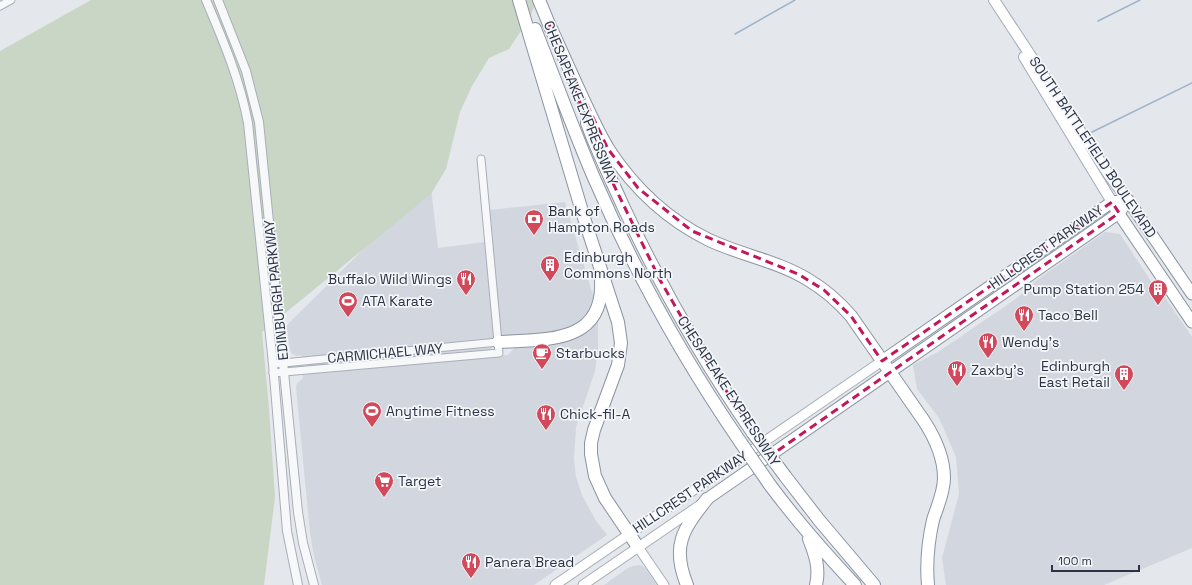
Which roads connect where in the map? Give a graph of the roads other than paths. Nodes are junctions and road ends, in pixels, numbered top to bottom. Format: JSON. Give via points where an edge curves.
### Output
{"nodes":[{"id":1,"x":11,"y":0,"type":"edge"},
{"id":2,"x":206,"y":0,"type":"edge"},
{"id":3,"x":218,"y":0,"type":"edge"},
{"id":4,"x":519,"y":0,"type":"edge"},
{"id":5,"x":524,"y":0,"type":"edge"},
{"id":6,"x":539,"y":0,"type":"edge"},
{"id":7,"x":990,"y":0,"type":"edge"},
{"id":8,"x":994,"y":0,"type":"edge"},
{"id":9,"x":0,"y":6,"type":"edge"},
{"id":10,"x":548,"y":22,"type":"junction"},
{"id":11,"x":481,"y":159,"type":"dead end"},
{"id":12,"x":1128,"y":200,"type":"junction"},
{"id":13,"x":1112,"y":202,"type":"junction"},
{"id":14,"x":1119,"y":213,"type":"junction"},
{"id":15,"x":600,"y":268,"type":"junction"},
{"id":16,"x":1192,"y":294,"type":"edge"},
{"id":17,"x":1192,"y":322,"type":"edge"},
{"id":18,"x":499,"y":348,"type":"junction"},
{"id":19,"x":882,"y":361,"type":"junction"},
{"id":20,"x":283,"y":363,"type":"junction"},
{"id":21,"x":273,"y":364,"type":"junction"},
{"id":22,"x":284,"y":372,"type":"junction"},
{"id":23,"x":274,"y":373,"type":"junction"},
{"id":24,"x":890,"y":373,"type":"junction"},
{"id":25,"x":707,"y":499,"type":"junction"},
{"id":26,"x":788,"y":508,"type":"junction"},
{"id":27,"x":629,"y":534,"type":"junction"},
{"id":28,"x":638,"y":547,"type":"junction"},
{"id":29,"x":298,"y":585,"type":"edge"},
{"id":30,"x":314,"y":585,"type":"edge"},
{"id":31,"x":555,"y":585,"type":"edge"},
{"id":32,"x":583,"y":585,"type":"edge"},
{"id":33,"x":664,"y":585,"type":"edge"},
{"id":34,"x":687,"y":585,"type":"edge"},
{"id":35,"x":816,"y":585,"type":"edge"},
{"id":36,"x":855,"y":585,"type":"edge"},
{"id":37,"x":874,"y":585,"type":"edge"},
{"id":38,"x":928,"y":585,"type":"edge"}],
"edges":[{"from":1,"to":9,"type":"street"},
{"from":2,"to":21,"type":"street","name":"EDINBURGH PARKWAY","via":[[232,62],[248,123]]},
{"from":3,"to":20,"type":"street","name":"EDINBURGH PARKWAY","via":[[246,71],[259,122]]},
{"from":4,"to":15,"type":"highway"},
{"from":5,"to":26,"type":"highway","name":"CHESAPEAKE EXPRESSWAY","bridge":true,"via":[[584,154],[640,273],[722,415]]},
{"from":6,"to":10,"type":"highway","name":"CHESAPEAKE EXPRESSWAY"},
{"from":7,"to":13,"type":"main road","name":"SOUTH BATTLEFIELD BOULEVARD"},
{"from":8,"to":12,"type":"main road","name":"SOUTH BATTLEFIELD BOULEVARD"},
{"from":10,"to":19,"type":"highway","via":[[608,149],[638,188],[692,231],[720,245],[798,274],[824,290],[851,316]]},
{"from":10,"to":37,"type":"highway","name":"CHESAPEAKE EXPRESSWAY","bridge":true,"via":[[592,137],[635,232],[684,324],[753,433],[819,520]]},
{"from":11,"to":18,"type":"street"},
{"from":12,"to":13,"type":"highway","name":"HILLCREST PARKWAY"},
{"from":12,"to":14,"type":"highway","name":"HILLCREST PARKWAY"},
{"from":12,"to":16,"type":"highway","name":"SOUTH BATTLEFIELD BOULEVARD"},
{"from":13,"to":14,"type":"highway","name":"SOUTH BATTLEFIELD BOULEVARD"},
{"from":13,"to":19,"type":"highway","name":"HILLCREST PARKWAY"},
{"from":14,"to":17,"type":"highway","name":"SOUTH BATTLEFIELD BOULEVARD"},
{"from":14,"to":24,"type":"highway","name":"HILLCREST PARKWAY"},
{"from":15,"to":18,"type":"highway","via":[[602,293],[598,309],[591,321],[576,332],[559,338]]},
{"from":15,"to":27,"type":"highway","via":[[618,322],[622,343],[618,365],[594,430],[591,454],[604,498]]},
{"from":18,"to":20,"type":"street","name":"CARMICHAEL WAY"},
{"from":18,"to":22,"type":"street","name":"CARMICHAEL WAY"},
{"from":19,"to":24,"type":"highway"},
{"from":19,"to":27,"type":"main road","name":"HILLCREST PARKWAY"},
{"from":20,"to":21,"type":"street","name":"CARMICHAEL WAY"},
{"from":20,"to":22,"type":"street","name":"EDINBURGH PARKWAY"},
{"from":21,"to":23,"type":"street","name":"EDINBURGH PARKWAY"},
{"from":22,"to":23,"type":"street","name":"CARMICHAEL WAY"},
{"from":22,"to":30,"type":"street","name":"EDINBURGH PARKWAY","via":[[300,528]]},
{"from":23,"to":29,"type":"street","name":"EDINBURGH PARKWAY","via":[[287,532]]},
{"from":24,"to":25,"type":"highway","name":"HILLCREST PARKWAY"},
{"from":24,"to":38,"type":"highway","via":[[932,434],[942,462],[943,484],[929,541]]},
{"from":25,"to":28,"type":"main road","name":"HILLCREST PARKWAY"},
{"from":25,"to":34,"type":"highway","via":[[685,528],[681,541],[681,569]]},
{"from":26,"to":35,"type":"highway","via":[[807,535],[817,559]]},
{"from":26,"to":36,"type":"highway","name":"CHESAPEAKE EXPRESSWAY"},
{"from":27,"to":28,"type":"highway"},
{"from":27,"to":31,"type":"main road","name":"HILLCREST PARKWAY"},
{"from":28,"to":32,"type":"main road","name":"HILLCREST PARKWAY"},
{"from":28,"to":33,"type":"main road"}]}
